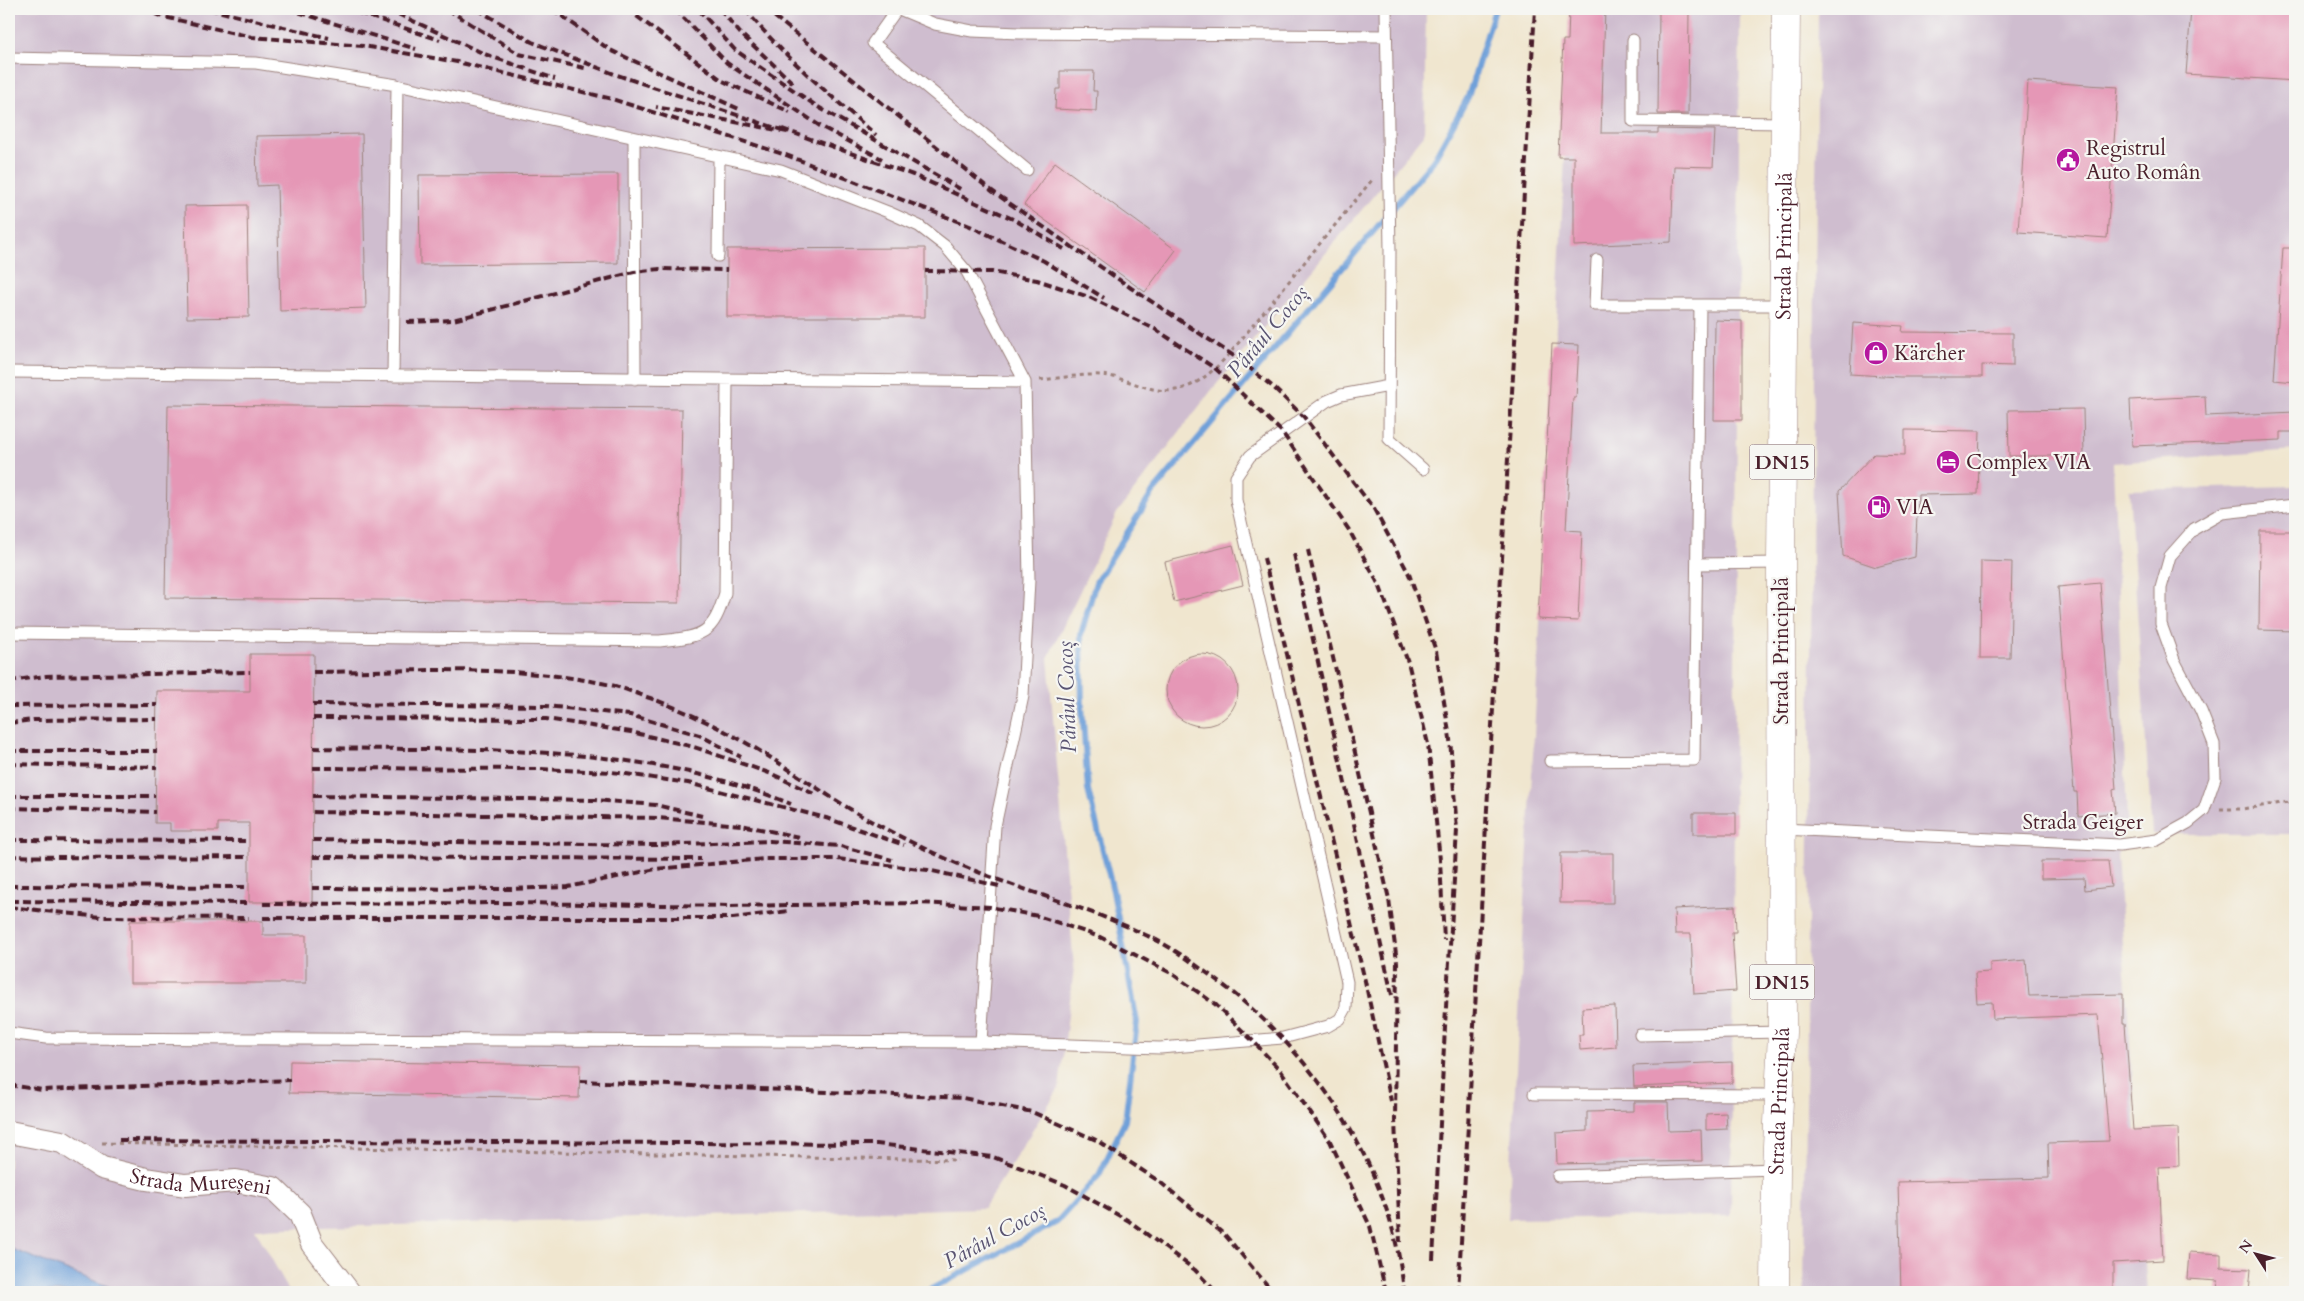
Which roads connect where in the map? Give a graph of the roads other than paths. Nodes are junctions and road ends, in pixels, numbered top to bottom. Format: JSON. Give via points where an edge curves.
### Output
{"nodes":[{"id":1,"x":898,"y":9,"type":"edge"},
{"id":2,"x":1386,"y":9,"type":"edge"},
{"id":3,"x":1786,"y":9,"type":"edge"},
{"id":4,"x":1386,"y":36,"type":"junction"},
{"id":5,"x":1633,"y":40,"type":"dead end"},
{"id":6,"x":9,"y":58,"type":"edge"},
{"id":7,"x":397,"y":85,"type":"junction"},
{"id":8,"x":1784,"y":123,"type":"junction"},
{"id":9,"x":634,"y":139,"type":"junction"},
{"id":10,"x":719,"y":157,"type":"junction"},
{"id":11,"x":1027,"y":170,"type":"dead end"},
{"id":12,"x":718,"y":256,"type":"dead end"},
{"id":13,"x":1597,"y":260,"type":"dead end"},
{"id":14,"x":1700,"y":304,"type":"junction"},
{"id":15,"x":1782,"y":305,"type":"junction"},
{"id":16,"x":9,"y":372,"type":"edge"},
{"id":17,"x":393,"y":376,"type":"junction"},
{"id":18,"x":635,"y":379,"type":"junction"},
{"id":19,"x":727,"y":380,"type":"junction"},
{"id":20,"x":1025,"y":382,"type":"junction"},
{"id":21,"x":1389,"y":386,"type":"junction"},
{"id":22,"x":1423,"y":469,"type":"dead end"},
{"id":23,"x":2295,"y":505,"type":"edge"},
{"id":24,"x":1780,"y":563,"type":"junction"},
{"id":25,"x":1697,"y":564,"type":"junction"},
{"id":26,"x":9,"y":633,"type":"edge"},
{"id":27,"x":1550,"y":761,"type":"dead end"},
{"id":28,"x":1782,"y":829,"type":"junction"},
{"id":29,"x":1782,"y":1032,"type":"junction"},
{"id":30,"x":9,"y":1034,"type":"edge"},
{"id":31,"x":1640,"y":1035,"type":"dead end"},
{"id":32,"x":981,"y":1042,"type":"junction"},
{"id":33,"x":1534,"y":1094,"type":"dead end"},
{"id":34,"x":1780,"y":1096,"type":"junction"},
{"id":35,"x":9,"y":1132,"type":"edge"},
{"id":36,"x":1776,"y":1169,"type":"junction"},
{"id":37,"x":1558,"y":1176,"type":"dead end"},
{"id":38,"x":349,"y":1292,"type":"edge"},
{"id":39,"x":1775,"y":1292,"type":"edge"}],
"edges":[{"from":1,"to":4,"type":"lane","via":[[935,24],[991,32]]},
{"from":1,"to":11,"type":"lane","via":[[873,43]]},
{"from":2,"to":4,"type":"lane"},
{"from":3,"to":8,"type":"main road","name":"Strada Principală","number":"DN15"},
{"from":4,"to":21,"type":"lane"},
{"from":5,"to":8,"type":"lane","via":[[1633,121]]},
{"from":6,"to":7,"type":"lane","via":[[256,63]]},
{"from":7,"to":9,"type":"lane"},
{"from":7,"to":17,"type":"lane"},
{"from":8,"to":15,"type":"main road","name":"Strada Principală","number":"DN15"},
{"from":9,"to":10,"type":"lane"},
{"from":9,"to":18,"type":"lane"},
{"from":10,"to":12,"type":"lane"},
{"from":10,"to":20,"type":"lane","via":[[781,170],[919,226],[945,246],[967,272]]},
{"from":13,"to":14,"type":"lane","via":[[1595,305]]},
{"from":14,"to":15,"type":"lane"},
{"from":14,"to":25,"type":"lane"},
{"from":15,"to":24,"type":"main road","name":"Strada Principală","number":"DN15"},
{"from":16,"to":17,"type":"lane"},
{"from":17,"to":18,"type":"lane"},
{"from":18,"to":19,"type":"lane"},
{"from":19,"to":20,"type":"lane"},
{"from":19,"to":26,"type":"lane","via":[[725,593],[719,616],[705,631],[684,638],[660,640]]},
{"from":20,"to":32,"type":"lane","via":[[1028,580],[1023,696],[995,826]]},
{"from":21,"to":22,"type":"lane","via":[[1389,439]]},
{"from":21,"to":32,"type":"lane","via":[[1341,395],[1321,405],[1250,456],[1236,476],[1234,488],[1347,982],[1346,1008],[1340,1019],[1328,1026],[1284,1038],[1160,1048]]},
{"from":23,"to":28,"type":"lane","name":"Strada Geiger","via":[[2222,513],[2194,529],[2170,556],[2161,588],[2162,624],[2174,660],[2214,744],[2215,778],[2204,810],[2188,823],[2157,840],[2120,845]]},
{"from":24,"to":25,"type":"lane"},
{"from":24,"to":28,"type":"main road","name":"Strada Principală","number":"DN15"},
{"from":25,"to":27,"type":"lane","via":[[1694,760]]},
{"from":28,"to":29,"type":"main road","name":"Strada Principală","number":"DN15"},
{"from":29,"to":31,"type":"lane"},
{"from":29,"to":34,"type":"main road","name":"Strada Principală","number":"DN15"},
{"from":30,"to":32,"type":"lane","via":[[46,1038]]},
{"from":33,"to":34,"type":"lane"},
{"from":34,"to":36,"type":"main road","name":"Strada Principală","number":"DN15"},
{"from":35,"to":38,"type":"street","name":"Strada Mureșeni","via":[[62,1142],[102,1168],[146,1179],[185,1185],[236,1181],[273,1188],[300,1214],[312,1244]]},
{"from":36,"to":37,"type":"lane"},
{"from":36,"to":39,"type":"main road","name":"Strada Principală","number":"DN15"}]}
